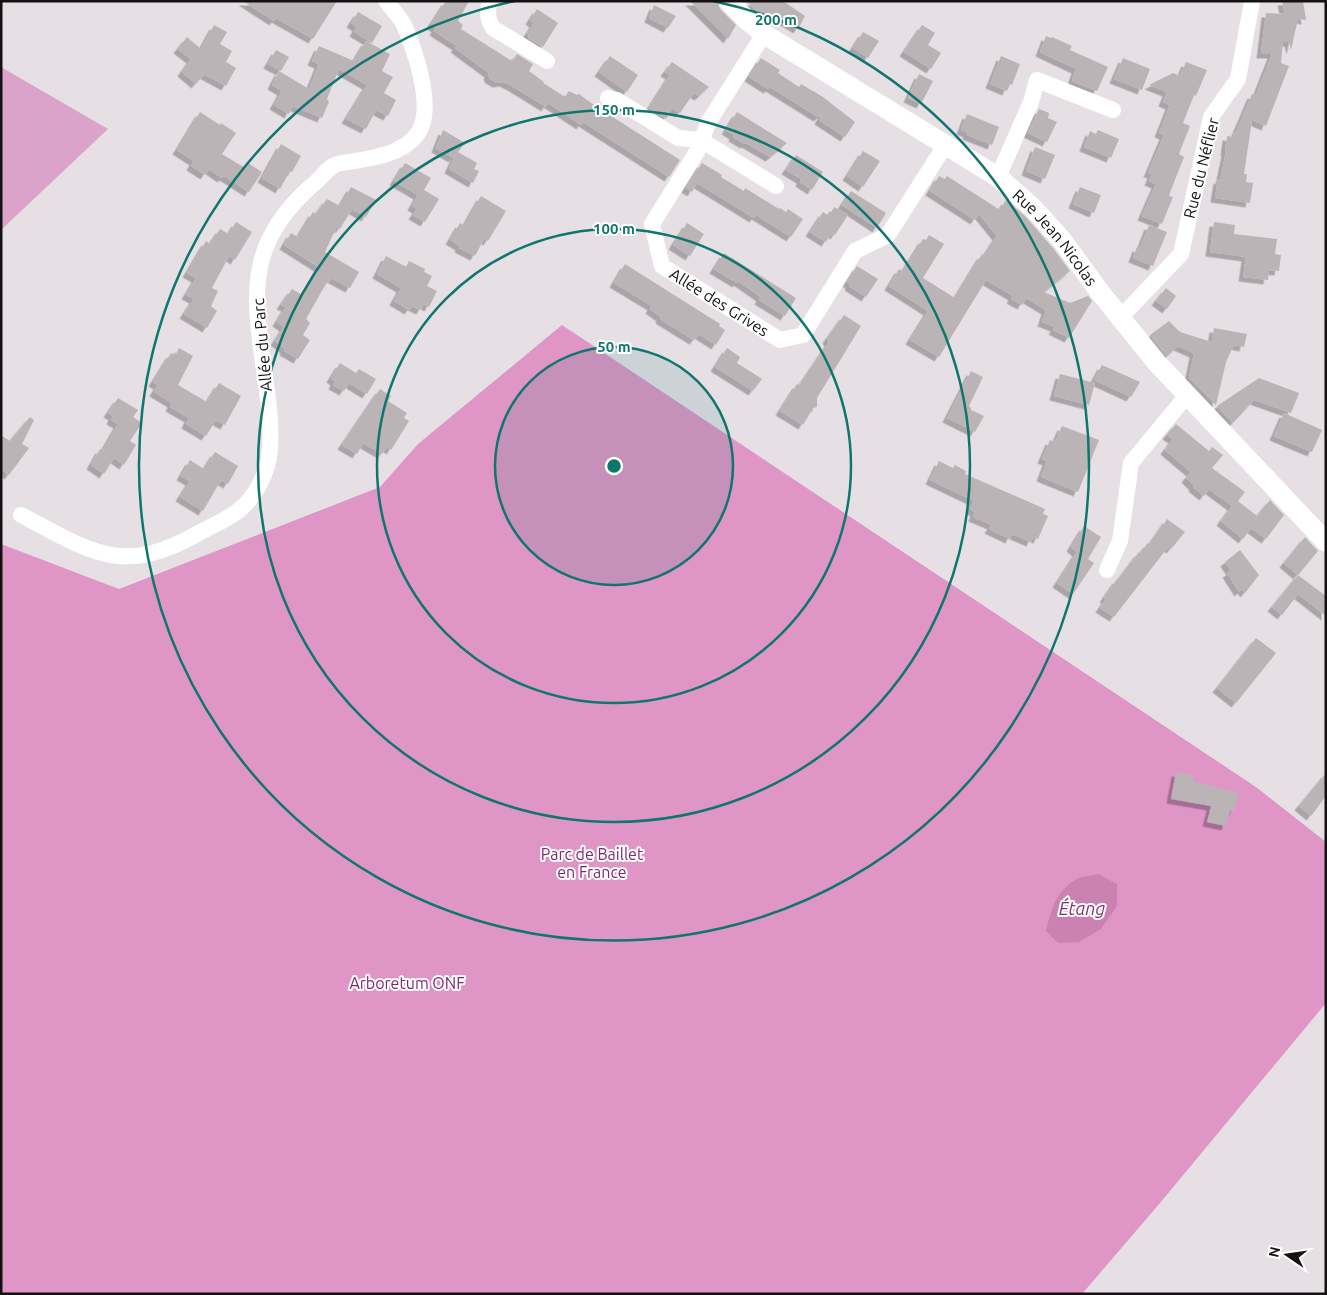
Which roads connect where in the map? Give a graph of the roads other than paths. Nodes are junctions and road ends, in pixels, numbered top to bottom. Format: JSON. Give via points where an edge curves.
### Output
{"nodes":[{"id":1,"x":386,"y":1,"type":"edge"},
{"id":2,"x":490,"y":1,"type":"edge"},
{"id":3,"x":729,"y":1,"type":"edge"},
{"id":4,"x":1252,"y":1,"type":"edge"},
{"id":5,"x":764,"y":34,"type":"junction"},
{"id":6,"x":547,"y":61,"type":"dead end"},
{"id":7,"x":608,"y":98,"type":"dead end"},
{"id":8,"x":1112,"y":110,"type":"dead end"},
{"id":9,"x":701,"y":140,"type":"junction"},
{"id":10,"x":946,"y":144,"type":"junction"},
{"id":11,"x":998,"y":177,"type":"junction"},
{"id":12,"x":776,"y":186,"type":"dead end"},
{"id":13,"x":1120,"y":318,"type":"junction"},
{"id":14,"x":1188,"y":394,"type":"junction"},
{"id":15,"x":22,"y":516,"type":"dead end"},
{"id":16,"x":1326,"y":542,"type":"edge"},
{"id":17,"x":1107,"y":570,"type":"dead end"}],
"edges":[{"from":1,"to":15,"type":"street","name":"Allée du Parc","via":[[403,23],[416,58],[424,97],[422,126],[414,139],[398,150],[334,165],[294,201],[268,242],[258,284],[257,314],[270,449],[265,472],[255,493],[238,511],[186,540],[148,555],[130,557],[91,550]]},
{"from":2,"to":6,"type":"street","via":[[488,22],[493,28]]},
{"from":3,"to":5,"type":"street","name":"Rue Jean Nicolas"},
{"from":4,"to":13,"type":"street","name":"Rue du Néflier","via":[[1238,79],[1210,117],[1180,254]]},
{"from":5,"to":9,"type":"street","via":[[708,123]]},
{"from":5,"to":10,"type":"street","name":"Rue Jean Nicolas"},
{"from":7,"to":9,"type":"street","via":[[617,100],[678,138]]},
{"from":8,"to":11,"type":"street","via":[[1037,80]]},
{"from":9,"to":10,"type":"street","name":"Allée des Grives","via":[[652,224],[662,266],[780,340],[803,335],[855,250],[888,235]]},
{"from":9,"to":12,"type":"street"},
{"from":10,"to":11,"type":"street","name":"Rue Jean Nicolas"},
{"from":11,"to":13,"type":"street","name":"Rue Jean Nicolas","via":[[1062,240]]},
{"from":13,"to":14,"type":"street","name":"Rue Jean Nicolas"},
{"from":14,"to":16,"type":"street","name":"Rue Jean Nicolas"},
{"from":14,"to":17,"type":"street","via":[[1131,463],[1120,541]]}]}
